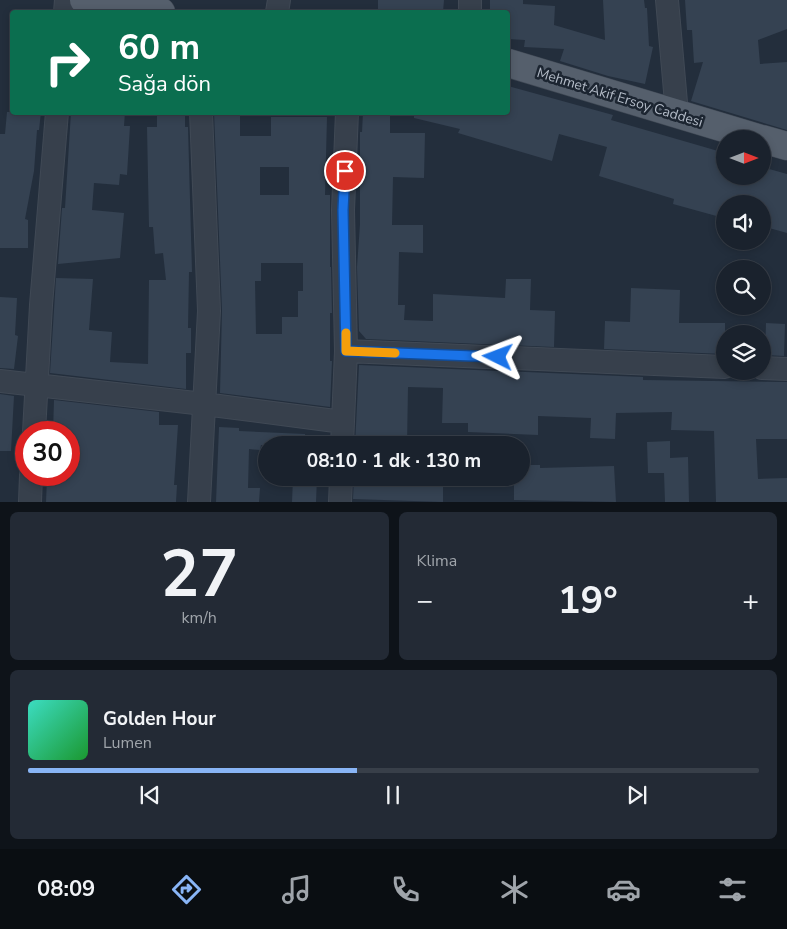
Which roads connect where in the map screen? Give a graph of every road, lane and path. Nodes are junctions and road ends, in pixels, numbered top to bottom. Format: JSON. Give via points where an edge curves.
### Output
{"nodes":[{"id":1,"x":84,"y":0,"type":"edge"},
{"id":2,"x":667,"y":0,"type":"edge"},
{"id":3,"x":119,"y":4,"type":"edge"},
{"id":4,"x":150,"y":10,"type":"edge"},
{"id":5,"x":510,"y":64,"type":"edge"},
{"id":6,"x":677,"y":114,"type":"junction"},
{"id":7,"x":57,"y":115,"type":"edge"},
{"id":8,"x":201,"y":115,"type":"edge"},
{"id":9,"x":347,"y":115,"type":"edge"},
{"id":10,"x":731,"y":130,"type":"edge"},
{"id":11,"x":771,"y":142,"type":"edge"},
{"id":12,"x":787,"y":146,"type":"edge"},
{"id":13,"x":346,"y":351,"type":"junction"},
{"id":14,"x":716,"y":367,"type":"edge"},
{"id":15,"x":771,"y":368,"type":"edge"},
{"id":16,"x":787,"y":369,"type":"edge"},
{"id":17,"x":0,"y":381,"type":"edge"},
{"id":18,"x":36,"y":386,"type":"junction"},
{"id":19,"x":204,"y":404,"type":"junction"},
{"id":20,"x":34,"y":421,"type":"edge"},
{"id":21,"x":343,"y":422,"type":"junction"},
{"id":22,"x":342,"y":436,"type":"edge"},
{"id":23,"x":31,"y":486,"type":"edge"},
{"id":24,"x":341,"y":486,"type":"edge"},
{"id":25,"x":30,"y":502,"type":"edge"},
{"id":26,"x":199,"y":502,"type":"edge"},
{"id":27,"x":340,"y":502,"type":"edge"}],
"edges":[{"from":1,"to":3,"type":"main road"},
{"from":2,"to":6,"type":"street"},
{"from":3,"to":4,"type":"main road"},
{"from":5,"to":6,"type":"main road","name":"Mehmet Akif Ersoy Caddesi"},
{"from":6,"to":10,"type":"main road","name":"Mehmet Akif Ersoy Caddesi"},
{"from":7,"to":18,"type":"street"},
{"from":8,"to":19,"type":"street","via":[[209,311]]},
{"from":9,"to":13,"type":"street","via":[[343,210]]},
{"from":11,"to":12,"type":"main road","name":"Mehmet Akif Ersoy Caddesi"},
{"from":13,"to":14,"type":"street"},
{"from":13,"to":21,"type":"street"},
{"from":15,"to":16,"type":"street"},
{"from":17,"to":18,"type":"street"},
{"from":18,"to":19,"type":"street"},
{"from":18,"to":20,"type":"street"},
{"from":19,"to":21,"type":"street"},
{"from":19,"to":26,"type":"street"},
{"from":21,"to":22,"type":"street"},
{"from":23,"to":25,"type":"street"},
{"from":24,"to":27,"type":"street"}]}
